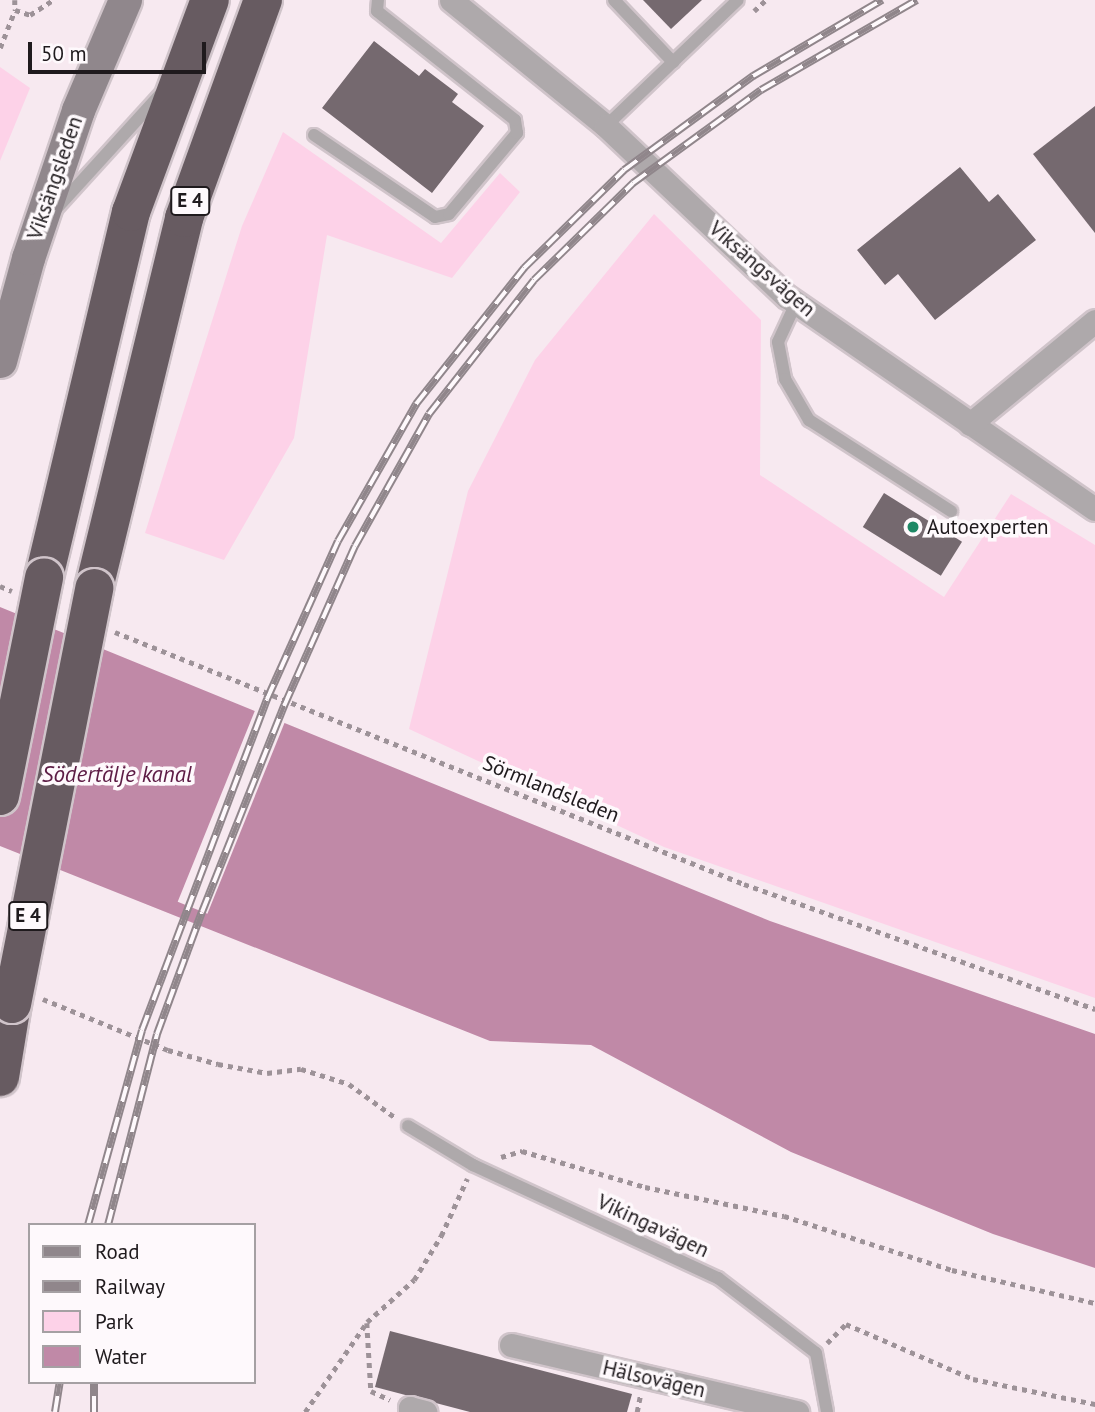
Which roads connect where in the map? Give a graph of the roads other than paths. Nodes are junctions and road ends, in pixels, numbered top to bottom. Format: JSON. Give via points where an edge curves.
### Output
{"nodes":[{"id":1,"x":125,"y":0,"type":"edge"},
{"id":2,"x":210,"y":0,"type":"edge"},
{"id":3,"x":263,"y":0,"type":"edge"},
{"id":4,"x":378,"y":0,"type":"edge"},
{"id":5,"x":451,"y":0,"type":"edge"},
{"id":6,"x":614,"y":0,"type":"edge"},
{"id":7,"x":738,"y":0,"type":"edge"},
{"id":8,"x":673,"y":62,"type":"junction"},
{"id":9,"x":184,"y":69,"type":"junction"},
{"id":10,"x":606,"y":126,"type":"junction"},
{"id":11,"x":314,"y":135,"type":"dead end"},
{"id":12,"x":35,"y":238,"type":"junction"},
{"id":13,"x":796,"y":303,"type":"junction"},
{"id":14,"x":1095,"y":321,"type":"edge"},
{"id":15,"x":3,"y":349,"type":"edge"},
{"id":16,"x":971,"y":424,"type":"junction"},
{"id":17,"x":1095,"y":509,"type":"edge"},
{"id":18,"x":951,"y":511,"type":"dead end"},
{"id":19,"x":0,"y":796,"type":"edge"},
{"id":20,"x":0,"y":1077,"type":"edge"},
{"id":21,"x":408,"y":1126,"type":"road end"},
{"id":22,"x":511,"y":1345,"type":"dead end"},
{"id":23,"x":797,"y":1412,"type":"edge"},
{"id":24,"x":827,"y":1412,"type":"edge"}],
"edges":[{"from":1,"to":12,"type":"main road","name":"Viksängsleden","via":[[78,110]]},
{"from":2,"to":9,"type":"highway","number":"E 4"},
{"from":3,"to":20,"type":"highway","number":"E 4","bridge":true,"via":[[184,218],[135,408],[45,828]]},
{"from":4,"to":11,"type":"lane","via":[[377,11],[515,120],[517,133],[449,214],[435,217]]},
{"from":5,"to":10,"type":"street","name":"Viksängsvägen"},
{"from":6,"to":8,"type":"lane"},
{"from":7,"to":8,"type":"lane"},
{"from":8,"to":10,"type":"lane"},
{"from":9,"to":12,"type":"lane","via":[[71,191]]},
{"from":9,"to":19,"type":"highway","number":"E 4","bridge":true,"via":[[131,212],[88,385]]},
{"from":10,"to":13,"type":"street","name":"Viksängsvägen"},
{"from":12,"to":15,"type":"main road","name":"Viksängsleden"},
{"from":13,"to":16,"type":"street","name":"Viksängsvägen"},
{"from":13,"to":18,"type":"lane","via":[[778,342],[785,379],[809,420]]},
{"from":14,"to":16,"type":"street"},
{"from":16,"to":17,"type":"street","name":"Viksängsvägen"},
{"from":21,"to":24,"type":"lane","name":"Vikingavägen","via":[[473,1165],[718,1278],[816,1353]]},
{"from":22,"to":23,"type":"street","name":"Hälsovägen"}]}
